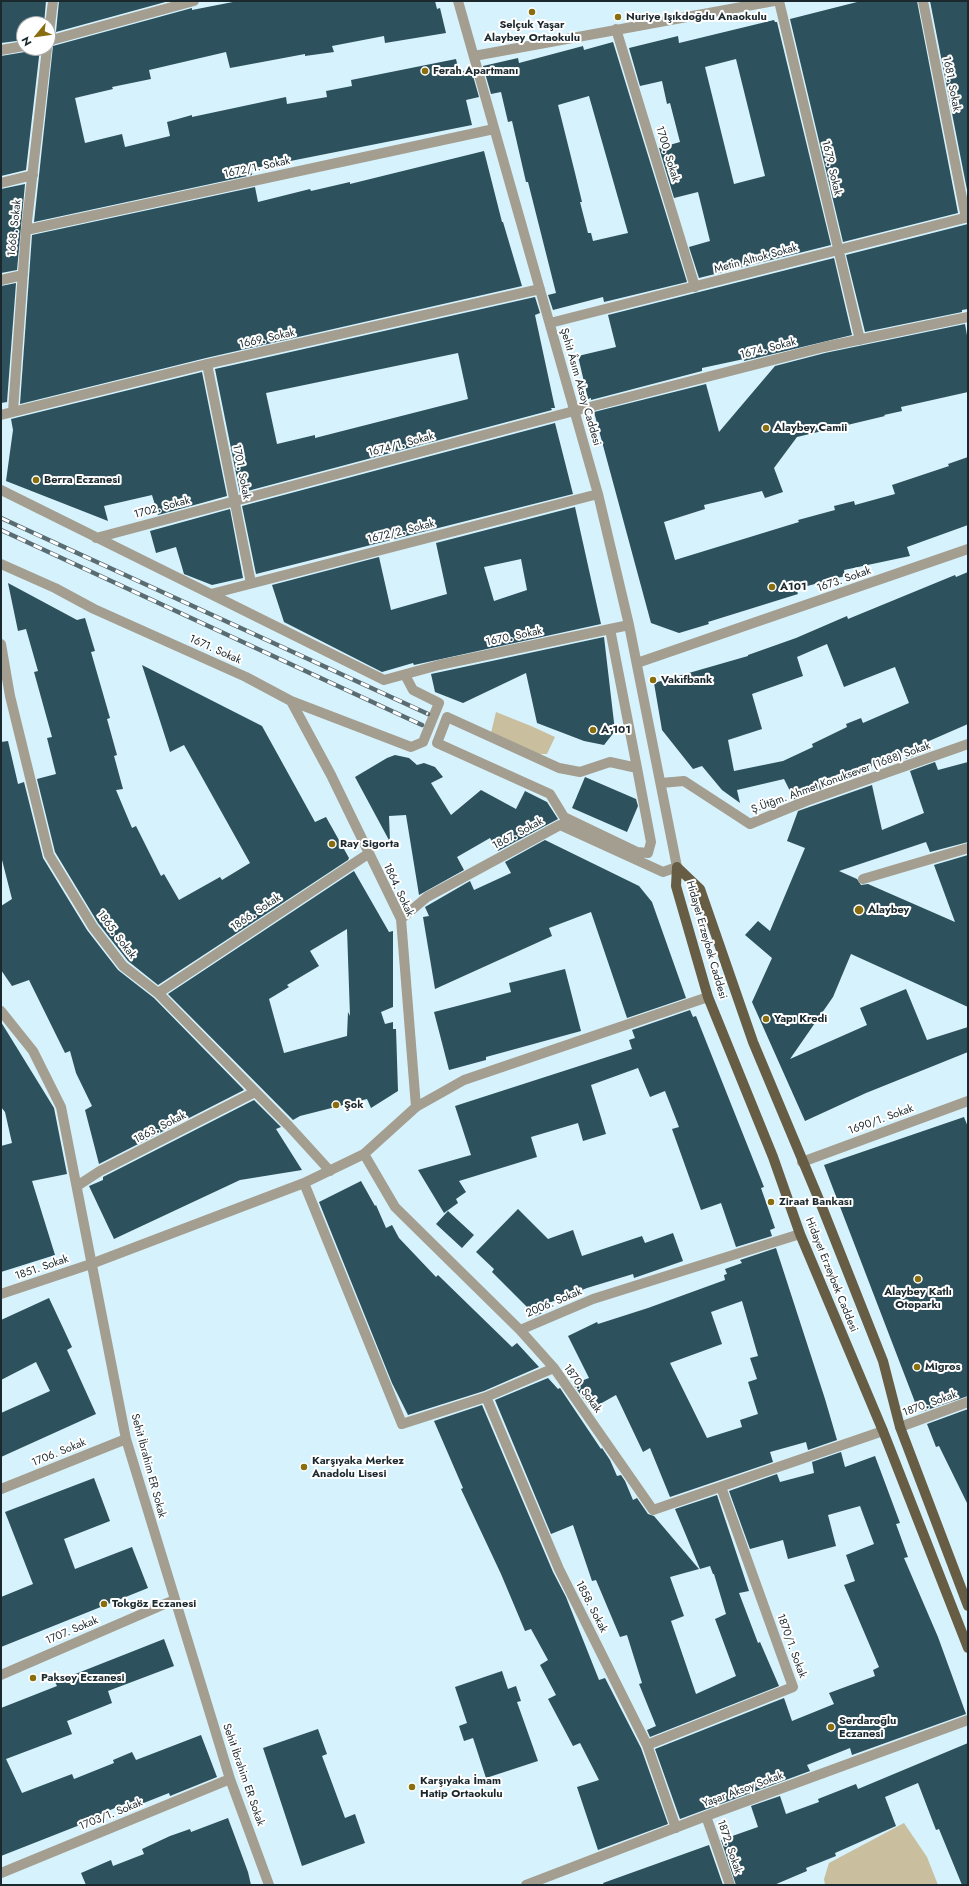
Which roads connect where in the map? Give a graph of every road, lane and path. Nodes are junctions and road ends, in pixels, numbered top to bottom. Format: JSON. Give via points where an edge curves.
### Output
{"nodes":[{"id":1,"x":53,"y":1,"type":"edge"},
{"id":2,"x":194,"y":1,"type":"edge"},
{"id":3,"x":458,"y":1,"type":"edge"},
{"id":4,"x":774,"y":1,"type":"edge"},
{"id":5,"x":779,"y":1,"type":"edge"},
{"id":6,"x":923,"y":1,"type":"edge"},
{"id":7,"x":51,"y":16,"type":"edge"},
{"id":8,"x":616,"y":29,"type":"junction"},
{"id":9,"x":56,"y":39,"type":"edge"},
{"id":10,"x":16,"y":47,"type":"edge"},
{"id":11,"x":1,"y":50,"type":"edge"},
{"id":12,"x":46,"y":56,"type":"edge"},
{"id":13,"x":474,"y":56,"type":"junction"},
{"id":14,"x":494,"y":129,"type":"junction"},
{"id":15,"x":33,"y":175,"type":"junction"},
{"id":16,"x":1,"y":183,"type":"edge"},
{"id":17,"x":967,"y":218,"type":"edge"},
{"id":18,"x":26,"y":230,"type":"junction"},
{"id":19,"x":838,"y":250,"type":"junction"},
{"id":20,"x":23,"y":275,"type":"junction"},
{"id":21,"x":1,"y":280,"type":"edge"},
{"id":22,"x":695,"y":287,"type":"junction"},
{"id":23,"x":540,"y":290,"type":"junction"},
{"id":24,"x":968,"y":317,"type":"edge"},
{"id":25,"x":550,"y":323,"type":"junction"},
{"id":26,"x":860,"y":340,"type":"junction"},
{"id":27,"x":207,"y":364,"type":"junction"},
{"id":28,"x":13,"y":411,"type":"junction"},
{"id":29,"x":574,"y":412,"type":"junction"},
{"id":30,"x":1,"y":415,"type":"edge"},
{"id":31,"x":1,"y":490,"type":"edge"},
{"id":32,"x":598,"y":494,"type":"junction"},
{"id":33,"x":234,"y":501,"type":"junction"},
{"id":34,"x":96,"y":538,"type":"junction"},
{"id":35,"x":968,"y":549,"type":"edge"},
{"id":36,"x":1,"y":564,"type":"edge"},
{"id":37,"x":251,"y":583,"type":"junction"},
{"id":38,"x":211,"y":594,"type":"junction"},
{"id":39,"x":629,"y":625,"type":"junction"},
{"id":40,"x":610,"y":629,"type":"junction"},
{"id":41,"x":1,"y":644,"type":"edge"},
{"id":42,"x":637,"y":663,"type":"junction"},
{"id":43,"x":405,"y":676,"type":"junction"},
{"id":44,"x":6,"y":697,"type":"edge"},
{"id":45,"x":291,"y":701,"type":"junction"},
{"id":46,"x":968,"y":744,"type":"edge"},
{"id":47,"x":637,"y":768,"type":"junction"},
{"id":48,"x":661,"y":783,"type":"junction"},
{"id":49,"x":968,"y":848,"type":"edge"},
{"id":50,"x":368,"y":854,"type":"junction"},
{"id":51,"x":677,"y":867,"type":"junction"},
{"id":52,"x":863,"y":879,"type":"dead end"},
{"id":53,"x":401,"y":919,"type":"junction"},
{"id":54,"x":158,"y":993,"type":"junction"},
{"id":55,"x":708,"y":997,"type":"junction"},
{"id":56,"x":1,"y":1013,"type":"edge"},
{"id":57,"x":255,"y":1092,"type":"junction"},
{"id":58,"x":968,"y":1101,"type":"edge"},
{"id":59,"x":416,"y":1107,"type":"junction"},
{"id":60,"x":364,"y":1154,"type":"junction"},
{"id":61,"x":802,"y":1162,"type":"junction"},
{"id":62,"x":330,"y":1171,"type":"junction"},
{"id":63,"x":304,"y":1183,"type":"junction"},
{"id":64,"x":77,"y":1186,"type":"junction"},
{"id":65,"x":800,"y":1234,"type":"junction"},
{"id":66,"x":91,"y":1264,"type":"junction"},
{"id":67,"x":1,"y":1294,"type":"edge"},
{"id":68,"x":520,"y":1330,"type":"junction"},
{"id":69,"x":554,"y":1368,"type":"junction"},
{"id":70,"x":486,"y":1397,"type":"junction"},
{"id":71,"x":968,"y":1402,"type":"edge"},
{"id":72,"x":900,"y":1428,"type":"junction"},
{"id":73,"x":883,"y":1431,"type":"junction"},
{"id":74,"x":126,"y":1439,"type":"junction"},
{"id":75,"x":721,"y":1487,"type":"junction"},
{"id":76,"x":1,"y":1489,"type":"edge"},
{"id":77,"x":174,"y":1600,"type":"junction"},
{"id":78,"x":968,"y":1606,"type":"edge"},
{"id":79,"x":968,"y":1648,"type":"edge"},
{"id":80,"x":1,"y":1675,"type":"edge"},
{"id":81,"x":968,"y":1720,"type":"edge"},
{"id":82,"x":647,"y":1745,"type":"junction"},
{"id":83,"x":230,"y":1779,"type":"junction"},
{"id":84,"x":706,"y":1816,"type":"junction"},
{"id":85,"x":676,"y":1828,"type":"junction"},
{"id":86,"x":1,"y":1873,"type":"edge"},
{"id":87,"x":270,"y":1885,"type":"edge"},
{"id":88,"x":526,"y":1885,"type":"edge"},
{"id":89,"x":730,"y":1885,"type":"edge"}],
"edges":[{"from":1,"to":7,"type":"street"},
{"from":2,"to":9,"type":"street"},
{"from":3,"to":13,"type":"street","name":"Şehit Âsım Aksoy Caddesi"},
{"from":4,"to":8,"type":"street"},
{"from":5,"to":19,"type":"street","name":"1679. Sokak"},
{"from":6,"to":17,"type":"street","name":"1681. Sokak"},
{"from":8,"to":13,"type":"street"},
{"from":8,"to":22,"type":"street","name":"1700. Sokak"},
{"from":10,"to":11,"type":"street"},
{"from":12,"to":15,"type":"street","name":"1668. Sokak"},
{"from":13,"to":14,"type":"street","name":"Şehit Âsım Aksoy Caddesi"},
{"from":14,"to":18,"type":"street","name":"1672/1. Sokak"},
{"from":14,"to":23,"type":"street","name":"Şehit Âsım Aksoy Caddesi"},
{"from":15,"to":16,"type":"street"},
{"from":15,"to":18,"type":"street","name":"1668. Sokak"},
{"from":17,"to":19,"type":"street","name":"Metin Altıok Sokak"},
{"from":18,"to":20,"type":"street","name":"1668. Sokak"},
{"from":19,"to":22,"type":"street","name":"Metin Altıok Sokak"},
{"from":19,"to":26,"type":"street","name":"1679. Sokak"},
{"from":20,"to":21,"type":"street"},
{"from":20,"to":28,"type":"street","name":"1668. Sokak"},
{"from":22,"to":25,"type":"street","name":"Metin Altıok Sokak"},
{"from":23,"to":25,"type":"street","name":"Şehit Âsım Aksoy Caddesi"},
{"from":23,"to":27,"type":"street","name":"1669. Sokak"},
{"from":24,"to":26,"type":"street","name":"1674. Sokak"},
{"from":25,"to":29,"type":"street","name":"Şehit Âsım Aksoy Caddesi"},
{"from":26,"to":29,"type":"street","name":"1674. Sokak","via":[[824,347]]},
{"from":27,"to":28,"type":"street","name":"1669. Sokak"},
{"from":27,"to":33,"type":"street","name":"1701. Sokak"},
{"from":28,"to":30,"type":"street","name":"1669. Sokak"},
{"from":29,"to":32,"type":"street","name":"Şehit Âsım Aksoy Caddesi"},
{"from":29,"to":33,"type":"street","name":"1674/1. Sokak"},
{"from":31,"to":34,"type":"street"},
{"from":32,"to":37,"type":"street","name":"1672/2. Sokak"},
{"from":32,"to":39,"type":"street","name":"Şehit Âsım Aksoy Caddesi"},
{"from":33,"to":34,"type":"street","name":"1702. Sokak"},
{"from":33,"to":37,"type":"street","name":"1701. Sokak"},
{"from":34,"to":38,"type":"street"},
{"from":35,"to":42,"type":"street","name":"1673. Sokak"},
{"from":36,"to":45,"type":"street","name":"1671. Sokak","via":[[246,677]]},
{"from":37,"to":38,"type":"street","name":"1672/2. Sokak"},
{"from":38,"to":43,"type":"street","via":[[384,680]]},
{"from":39,"to":40,"type":"street","name":"1670. Sokak"},
{"from":39,"to":42,"type":"street","name":"Şehit Âsım Aksoy Caddesi"},
{"from":40,"to":43,"type":"street","name":"1670. Sokak","via":[[439,665]]},
{"from":40,"to":47,"type":"street"},
{"from":41,"to":44,"type":"street","name":"1865. Sokak"},
{"from":42,"to":48,"type":"street","name":"Şehit Âsım Aksoy Caddesi"},
{"from":43,"to":45,"type":"street","name":"1671. Sokak","via":[[413,690],[439,702],[423,742],[411,746]]},
{"from":44,"to":54,"type":"street","name":"1865. Sokak","via":[[49,855],[93,927],[123,966]]},
{"from":45,"to":50,"type":"street","name":"1864. Sokak","via":[[331,775]]},
{"from":46,"to":48,"type":"street","name":"Ş.Ütğm. Ahmet Konuksever (1688) Sokak","via":[[806,801],[750,824],[684,781]]},
{"from":47,"to":47,"type":"street","via":[[651,842],[648,853],[637,852],[564,817],[550,794],[437,743],[447,716],[559,768],[580,772],[610,762]]},
{"from":48,"to":51,"type":"street","name":"Şehit Âsım Aksoy Caddesi"},
{"from":49,"to":52,"type":"street"},
{"from":50,"to":53,"type":"street","name":"1864. Sokak"},
{"from":50,"to":54,"type":"street","name":"1866. Sokak"},
{"from":51,"to":53,"type":"street","name":"1867. Sokak","via":[[663,872],[560,825],[427,897]]},
{"from":51,"to":55,"type":"main road","name":"Hidayet Erzeybek Caddesi","via":[[676,886]]},
{"from":51,"to":61,"type":"main road","name":"Hidayet Erzeybek Caddesi","via":[[700,889],[753,1042]]},
{"from":53,"to":59,"type":"street","name":"1864. Sokak"},
{"from":54,"to":57,"type":"street","name":"1865. Sokak"},
{"from":55,"to":59,"type":"street","name":"1851. Sokak","via":[[464,1080]]},
{"from":55,"to":65,"type":"main road","name":"Hidayet Erzeybek Caddesi","via":[[773,1158]]},
{"from":56,"to":64,"type":"street","name":"Sehit İbrahim ER Sokak","via":[[33,1050],[62,1107]]},
{"from":57,"to":62,"type":"street","name":"1865. Sokak"},
{"from":57,"to":64,"type":"street","name":"1863. Sokak","via":[[100,1171]]},
{"from":58,"to":61,"type":"street","name":"1690/1. Sokak"},
{"from":59,"to":60,"type":"street","name":"1851. Sokak"},
{"from":60,"to":62,"type":"street","name":"1851. Sokak"},
{"from":60,"to":68,"type":"street","name":"2006. Sokak","via":[[395,1207]]},
{"from":61,"to":72,"type":"main road","name":"Hidayet Erzeybek Caddesi","via":[[883,1361]]},
{"from":62,"to":63,"type":"street","name":"1851. Sokak"},
{"from":63,"to":66,"type":"street","name":"1851. Sokak"},
{"from":63,"to":70,"type":"street","name":"1870. Sokak","via":[[402,1424]]},
{"from":64,"to":66,"type":"street","name":"Sehit İbrahim ER Sokak"},
{"from":65,"to":68,"type":"street","name":"2006. Sokak","via":[[593,1299]]},
{"from":65,"to":73,"type":"main road","name":"Hidayet Erzeybek Caddesi"},
{"from":66,"to":67,"type":"street","name":"1851. Sokak"},
{"from":66,"to":74,"type":"street","name":"Sehit İbrahim ER Sokak"},
{"from":68,"to":69,"type":"street"},
{"from":69,"to":70,"type":"street","name":"1870. Sokak"},
{"from":69,"to":75,"type":"street","name":"1870. Sokak","via":[[653,1510]]},
{"from":70,"to":82,"type":"street","name":"1858. Sokak","via":[[559,1569]]},
{"from":71,"to":72,"type":"street","name":"1870. Sokak"},
{"from":72,"to":78,"type":"main road","name":"Hidayet Erzeybek Caddesi"},
{"from":73,"to":75,"type":"street","name":"1870. Sokak"},
{"from":73,"to":79,"type":"main road","name":"Hidayet Erzeybek Caddesi"},
{"from":74,"to":76,"type":"street","name":"1706. Sokak"},
{"from":74,"to":77,"type":"street","name":"Sehit İbrahim ER Sokak"},
{"from":75,"to":82,"type":"street","name":"1870/1. Sokak","via":[[793,1687]]},
{"from":77,"to":80,"type":"street","name":"1707. Sokak"},
{"from":77,"to":83,"type":"street","name":"Sehit İbrahim ER Sokak"},
{"from":81,"to":84,"type":"street","name":"Yaşar Aksoy Sokak"},
{"from":82,"to":85,"type":"street","name":"1858. Sokak"},
{"from":83,"to":86,"type":"street","name":"1703/1. Sokak"},
{"from":83,"to":87,"type":"street","name":"Sehit İbrahim ER Sokak"},
{"from":84,"to":85,"type":"street","name":"Yaşar Aksoy Sokak"},
{"from":84,"to":89,"type":"street","name":"1872. Sokak"},
{"from":85,"to":88,"type":"street","name":"Yaşar Aksoy Sokak"}]}
